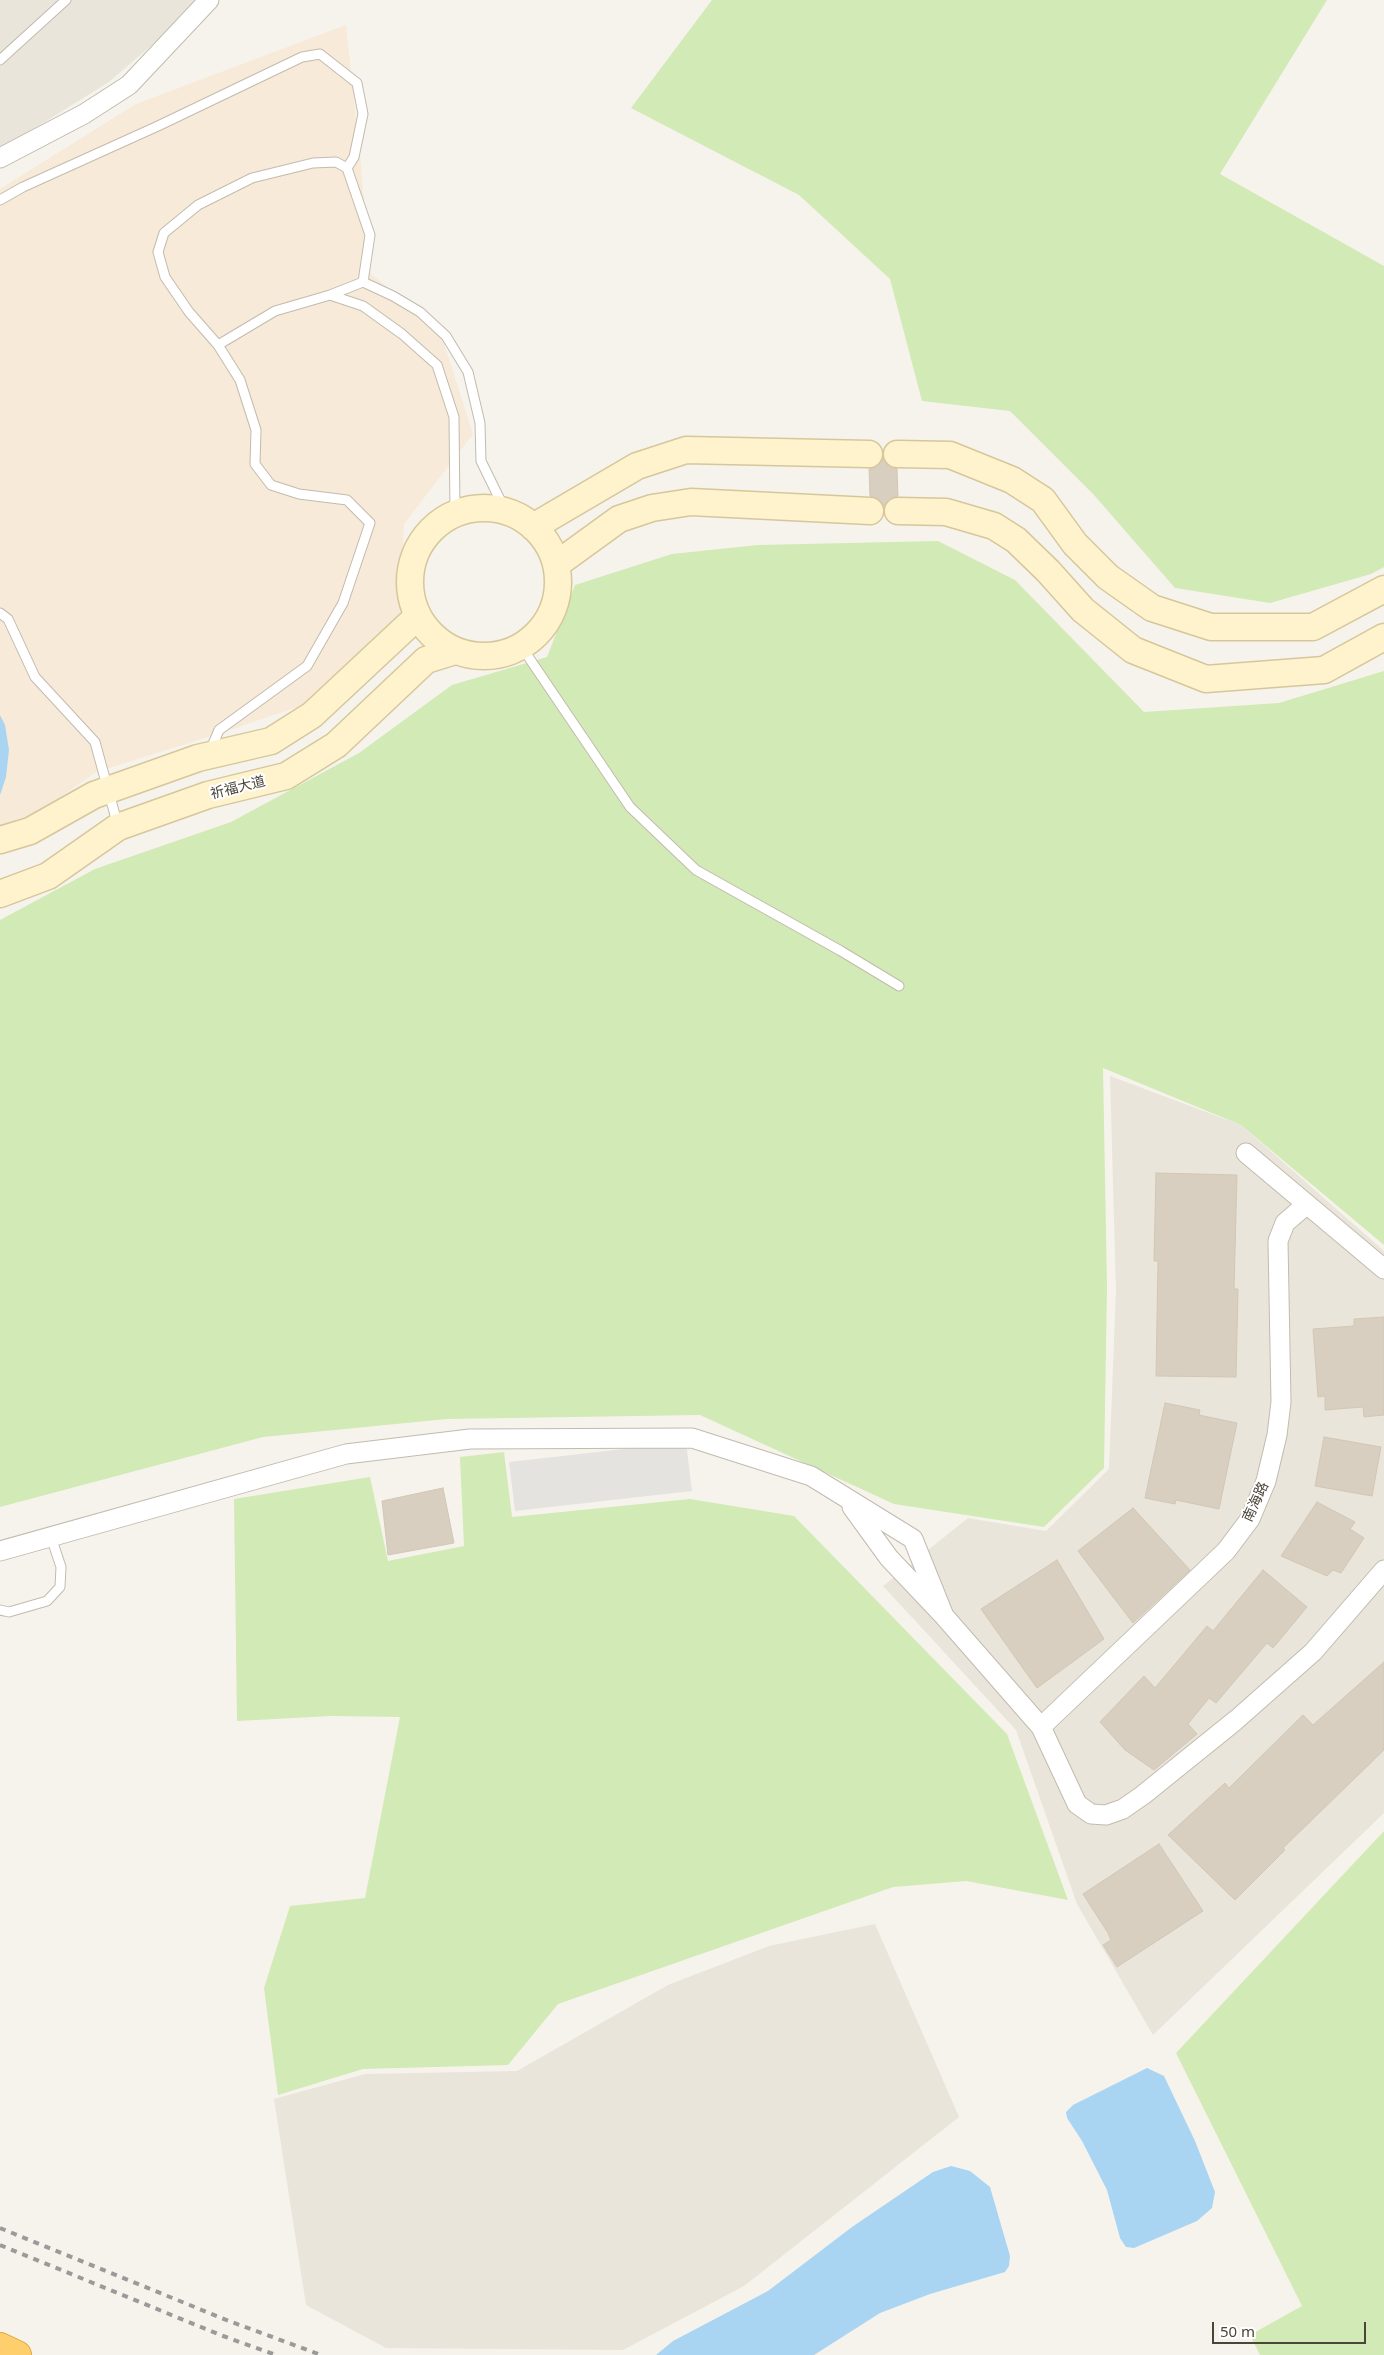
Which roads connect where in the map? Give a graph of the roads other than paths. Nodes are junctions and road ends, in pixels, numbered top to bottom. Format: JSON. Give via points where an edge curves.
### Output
{"nodes":[{"id":1,"x":66,"y":0,"type":"edge"},
{"id":2,"x":209,"y":0,"type":"edge"},
{"id":3,"x":0,"y":60,"type":"edge"},
{"id":4,"x":0,"y":158,"type":"edge"},
{"id":5,"x":347,"y":168,"type":"junction"},
{"id":6,"x":0,"y":200,"type":"edge"},
{"id":7,"x":363,"y":282,"type":"junction"},
{"id":8,"x":330,"y":295,"type":"junction"},
{"id":9,"x":218,"y":345,"type":"junction"},
{"id":10,"x":869,"y":454,"type":"dead end"},
{"id":11,"x":897,"y":454,"type":"dead end"},
{"id":12,"x":505,"y":510,"type":"junction"},
{"id":13,"x":870,"y":511,"type":"dead end"},
{"id":14,"x":898,"y":511,"type":"dead end"},
{"id":15,"x":455,"y":512,"type":"junction"},
{"id":16,"x":534,"y":526,"type":"junction"},
{"id":17,"x":557,"y":564,"type":"junction"},
{"id":18,"x":1384,"y":589,"type":"edge"},
{"id":19,"x":0,"y":613,"type":"edge"},
{"id":20,"x":418,"y":616,"type":"junction"},
{"id":21,"x":1384,"y":637,"type":"edge"},
{"id":22,"x":521,"y":646,"type":"junction"},
{"id":23,"x":455,"y":651,"type":"junction"},
{"id":24,"x":208,"y":756,"type":"junction"},
{"id":25,"x":108,"y":790,"type":"junction"},
{"id":26,"x":118,"y":827,"type":"junction"},
{"id":27,"x":0,"y":840,"type":"edge"},
{"id":28,"x":0,"y":894,"type":"edge"},
{"id":29,"x":899,"y":986,"type":"dead end"},
{"id":30,"x":1246,"y":1153,"type":"dead end"},
{"id":31,"x":1307,"y":1204,"type":"junction"},
{"id":32,"x":1384,"y":1269,"type":"edge"},
{"id":33,"x":847,"y":1500,"type":"junction"},
{"id":34,"x":51,"y":1537,"type":"junction"},
{"id":35,"x":0,"y":1551,"type":"edge"},
{"id":36,"x":1384,"y":1570,"type":"edge"},
{"id":37,"x":0,"y":1610,"type":"edge"},
{"id":38,"x":944,"y":1616,"type":"junction"},
{"id":39,"x":1041,"y":1727,"type":"junction"},
{"id":40,"x":0,"y":2347,"type":"edge"},
{"id":41,"x":17,"y":2355,"type":"edge"}],
"edges":[{"from":1,"to":3,"type":"lane"},
{"from":2,"to":4,"type":"street","via":[[128,85],[84,114]]},
{"from":5,"to":6,"type":"lane","via":[[354,156],[363,114],[357,83],[320,54],[302,57]]},
{"from":5,"to":7,"type":"lane","via":[[370,235]]},
{"from":5,"to":9,"type":"lane","via":[[336,162],[313,163],[252,178],[198,205],[164,232],[158,252],[164,277]]},
{"from":7,"to":8,"type":"lane"},
{"from":7,"to":12,"type":"lane","via":[[420,312],[446,336],[468,372],[480,423],[481,461]]},
{"from":8,"to":9,"type":"lane","via":[[275,311]]},
{"from":8,"to":15,"type":"lane","via":[[362,306],[402,334],[437,365],[454,417]]},
{"from":9,"to":24,"type":"lane","via":[[240,380],[256,430],[255,464],[271,485],[299,494],[347,500],[370,523],[343,604],[307,666],[219,730]]},
{"from":10,"to":16,"type":"street","via":[[686,450],[637,466]]},
{"from":11,"to":18,"type":"street","via":[[950,455],[1012,480],[1043,500],[1075,544],[1108,577],[1152,608],[1211,627],[1313,627]]},
{"from":12,"to":15,"type":"street","via":[[480,507]]},
{"from":12,"to":16,"type":"street"},
{"from":13,"to":17,"type":"street","via":[[691,502],[652,508],[620,519]]},
{"from":14,"to":21,"type":"street","via":[[946,512],[994,526],[1016,540],[1083,610],[1133,650],[1206,679],[1324,670]]},
{"from":15,"to":20,"type":"street","via":[[432,528],[417,549],[410,574],[412,600]]},
{"from":16,"to":17,"type":"street","via":[[547,540]]},
{"from":17,"to":22,"type":"street","via":[[558,590],[547,622]]},
{"from":19,"to":25,"type":"lane","via":[[8,619],[35,677],[95,742]]},
{"from":20,"to":23,"type":"street","via":[[434,637]]},
{"from":20,"to":24,"type":"street","via":[[312,715],[271,741]]},
{"from":22,"to":23,"type":"street","via":[[506,653],[481,657]]},
{"from":22,"to":29,"type":"lane","via":[[630,807],[696,870]]},
{"from":23,"to":26,"type":"street","name":"祈福大道","via":[[426,660],[336,745],[286,776],[208,795]]},
{"from":24,"to":25,"type":"street"},
{"from":25,"to":26,"type":"lane"},
{"from":25,"to":27,"type":"street","via":[[30,831]]},
{"from":26,"to":28,"type":"street","name":"祈福大道","via":[[48,876]]},
{"from":30,"to":31,"type":"street"},
{"from":31,"to":32,"type":"street"},
{"from":31,"to":39,"type":"street","name":"南海路","via":[[1285,1223],[1278,1241],[1282,1402],[1266,1481],[1250,1519],[1220,1557]]},
{"from":33,"to":34,"type":"street","via":[[811,1476],[692,1438],[470,1439],[346,1454]]},
{"from":33,"to":38,"type":"street","via":[[889,1558]]},
{"from":33,"to":38,"type":"street","via":[[913,1538]]},
{"from":34,"to":35,"type":"street"},
{"from":34,"to":37,"type":"lane","via":[[61,1567],[60,1587],[47,1601],[9,1612]]},
{"from":36,"to":39,"type":"street","via":[[1313,1652],[1236,1720],[1123,1809],[1106,1815],[1091,1814],[1077,1804]]},
{"from":38,"to":39,"type":"street"},
{"from":40,"to":41,"type":"highway"}]}
